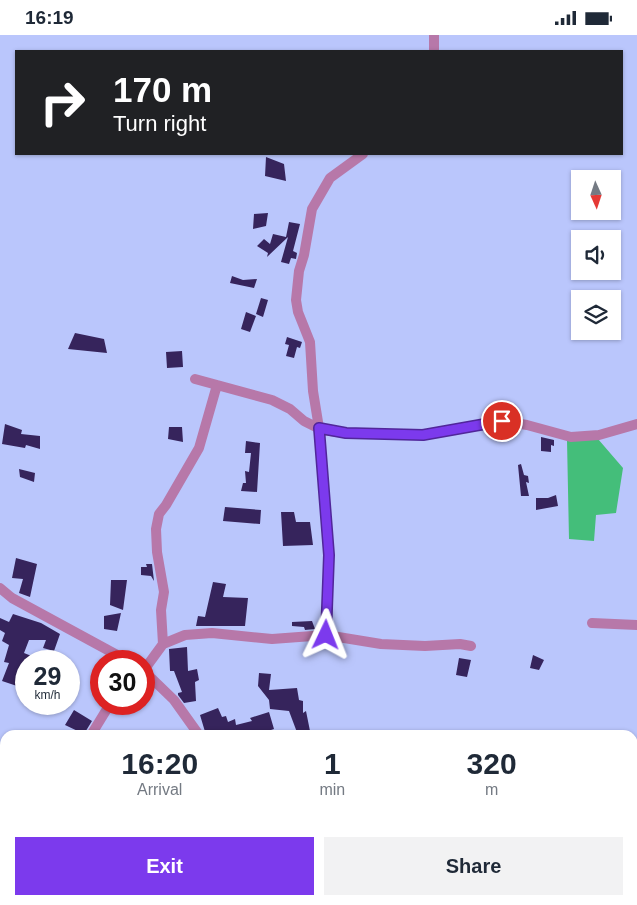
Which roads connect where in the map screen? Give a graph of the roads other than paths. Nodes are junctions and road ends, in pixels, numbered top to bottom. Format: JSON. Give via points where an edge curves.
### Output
{"nodes":[{"id":1,"x":434,"y":35,"type":"edge"},
{"id":2,"x":434,"y":50,"type":"edge"},
{"id":3,"x":362,"y":155,"type":"edge"},
{"id":4,"x":195,"y":379,"type":"dead end"},
{"id":5,"x":217,"y":385,"type":"junction"},
{"id":6,"x":637,"y":424,"type":"edge"},
{"id":7,"x":319,"y":428,"type":"junction"},
{"id":8,"x":0,"y":588,"type":"edge"},
{"id":9,"x":592,"y":623,"type":"dead end"},
{"id":10,"x":637,"y":625,"type":"edge"},
{"id":11,"x":326,"y":635,"type":"junction"},
{"id":12,"x":163,"y":644,"type":"junction"},
{"id":13,"x":471,"y":646,"type":"dead end"},
{"id":14,"x":108,"y":650,"type":"edge"},
{"id":15,"x":155,"y":655,"type":"edge"},
{"id":16,"x":155,"y":681,"type":"edge"},
{"id":17,"x":103,"y":715,"type":"edge"},
{"id":18,"x":94,"y":730,"type":"edge"},
{"id":19,"x":196,"y":730,"type":"edge"}],
"edges":[{"from":1,"to":2,"type":"street"},
{"from":3,"to":7,"type":"street","via":[[330,178],[320,192],[312,209],[299,271],[296,300],[310,342]]},
{"from":4,"to":5,"type":"street"},
{"from":5,"to":7,"type":"street","via":[[272,400]]},
{"from":5,"to":12,"type":"street","via":[[199,447],[159,514],[156,529],[164,592],[161,610]]},
{"from":6,"to":7,"type":"street","via":[[599,435],[571,437],[502,421],[423,435],[346,433]]},
{"from":7,"to":11,"type":"street","via":[[329,555]]},
{"from":8,"to":14,"type":"street","via":[[12,598]]},
{"from":9,"to":10,"type":"street"},
{"from":11,"to":12,"type":"street","via":[[272,639],[212,633],[185,635]]},
{"from":11,"to":13,"type":"street","via":[[381,644]]},
{"from":12,"to":15,"type":"street"},
{"from":16,"to":19,"type":"street"},
{"from":17,"to":18,"type":"street"}]}
